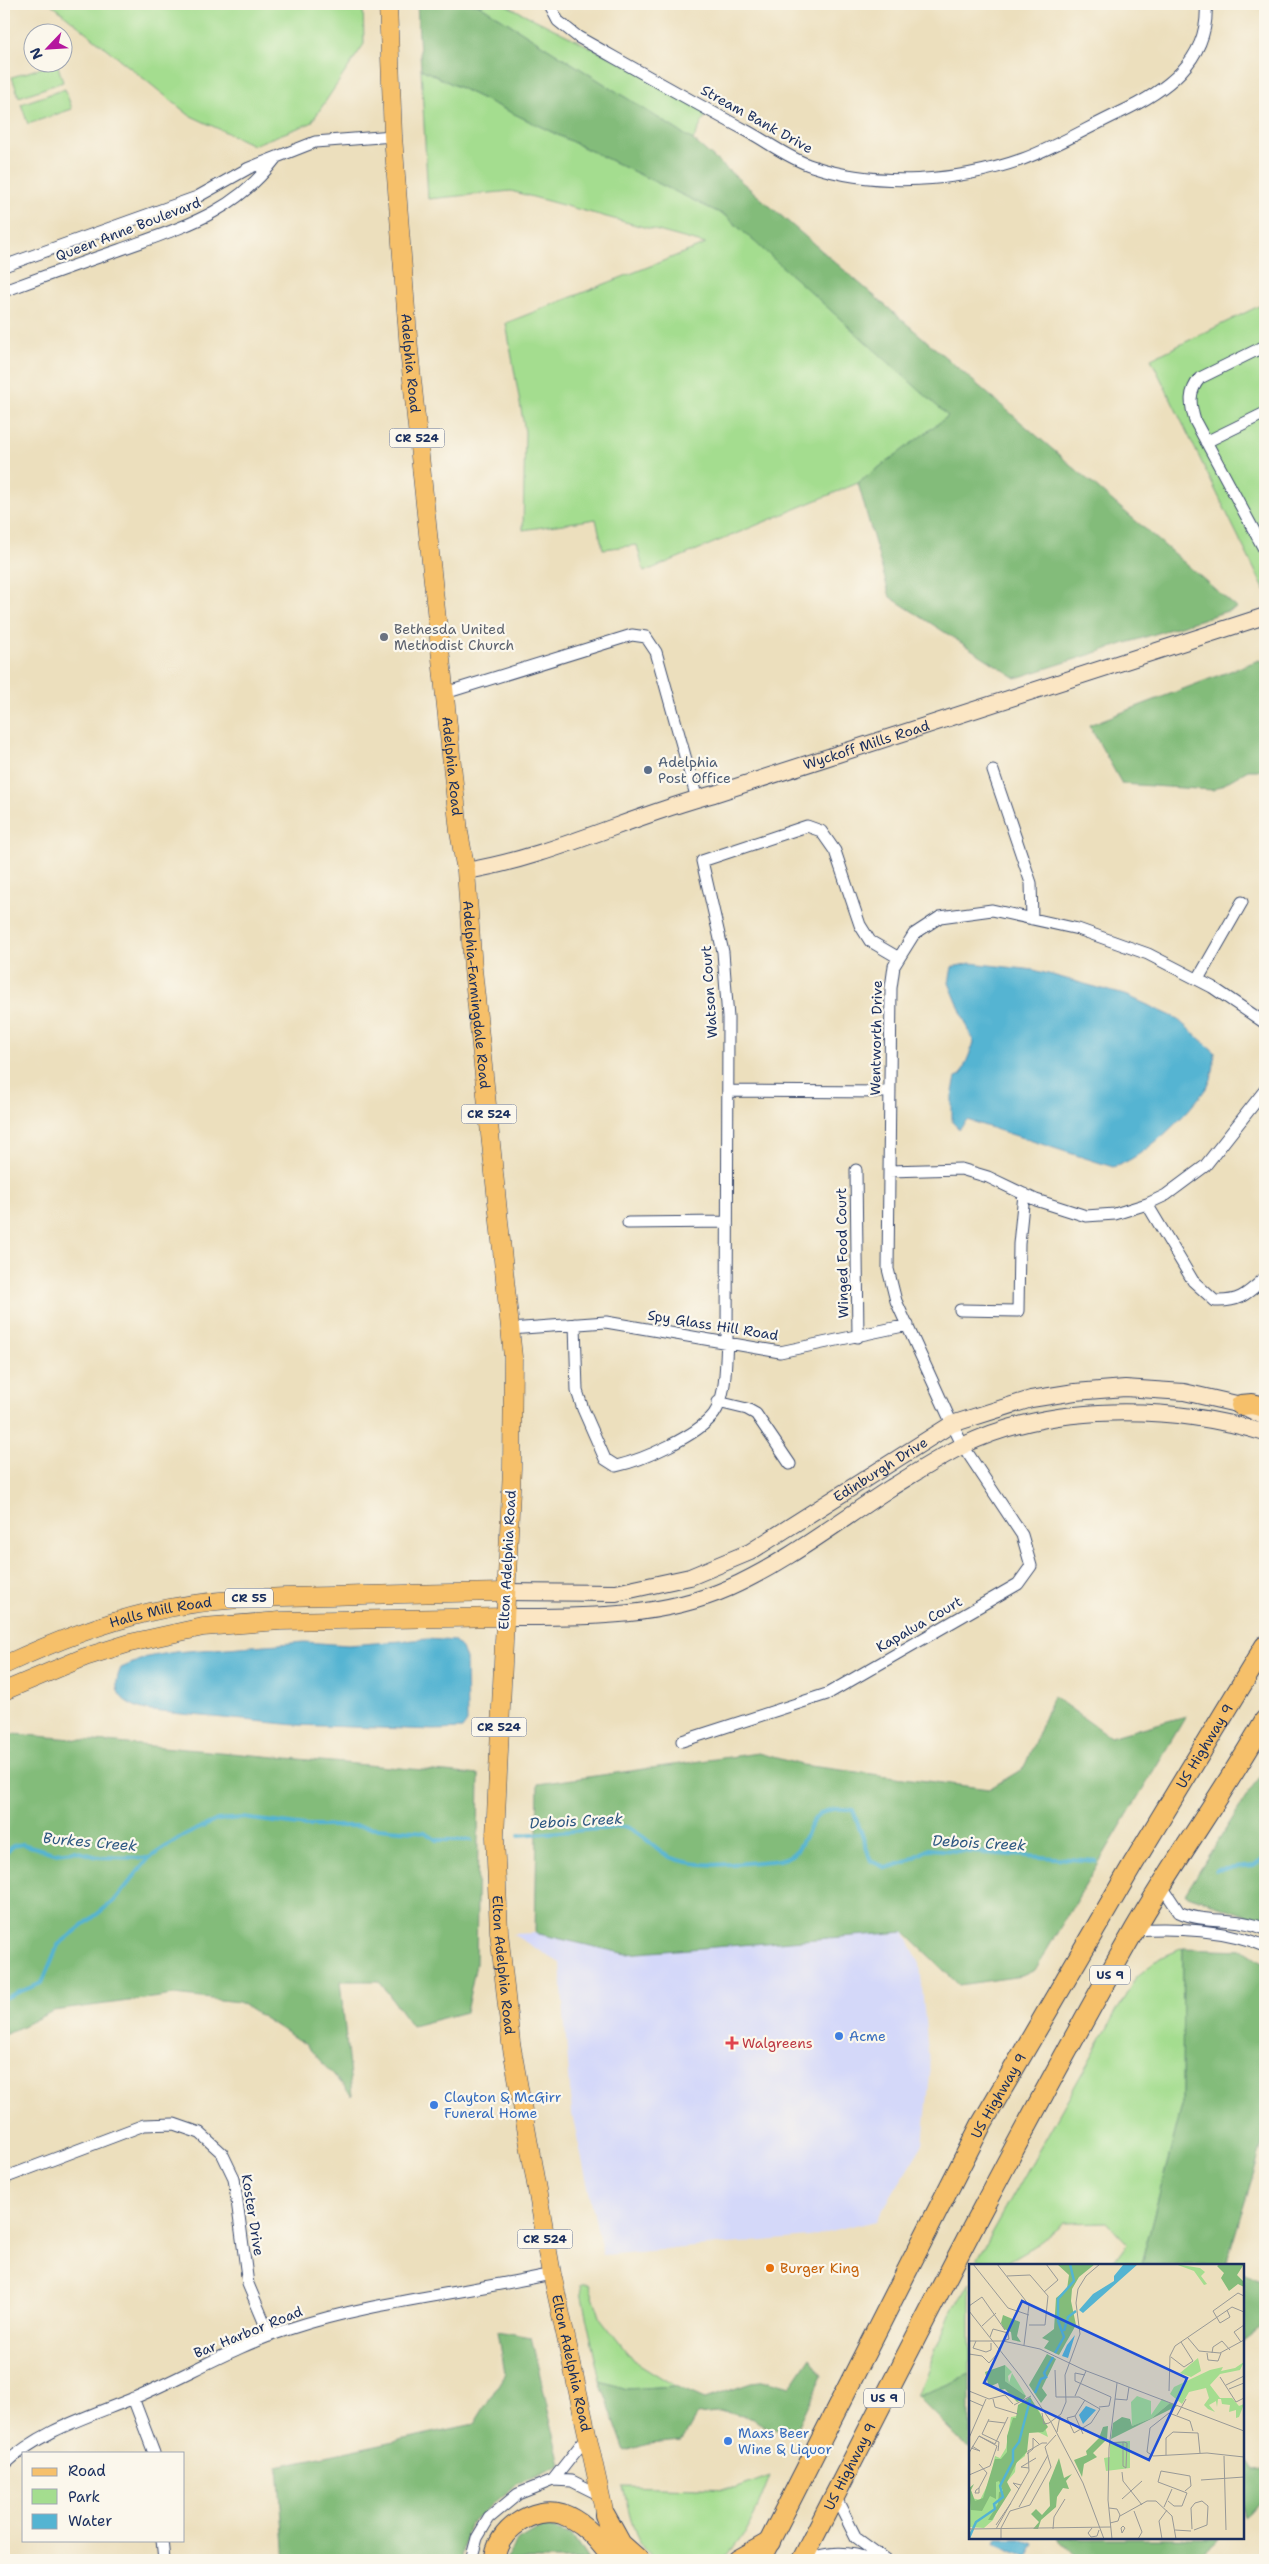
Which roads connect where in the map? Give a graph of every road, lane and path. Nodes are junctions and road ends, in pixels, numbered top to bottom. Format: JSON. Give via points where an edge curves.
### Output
{"nodes":[{"id":1,"x":388,"y":4,"type":"edge"},
{"id":2,"x":549,"y":4,"type":"edge"},
{"id":3,"x":1206,"y":4,"type":"edge"},
{"id":4,"x":393,"y":136,"type":"junction"},
{"id":5,"x":276,"y":159,"type":"junction"},
{"id":6,"x":4,"y":266,"type":"edge"},
{"id":7,"x":4,"y":291,"type":"edge"},
{"id":8,"x":1265,"y":346,"type":"edge"},
{"id":9,"x":1265,"y":413,"type":"edge"},
{"id":10,"x":1206,"y":442,"type":"junction"},
{"id":11,"x":1265,"y":551,"type":"edge"},
{"id":12,"x":1265,"y":616,"type":"edge"},
{"id":13,"x":445,"y":694,"type":"junction"},
{"id":14,"x":993,"y":771,"type":"dead end"},
{"id":15,"x":697,"y":799,"type":"junction"},
{"id":16,"x":466,"y":871,"type":"junction"},
{"id":17,"x":1242,"y":902,"type":"dead end"},
{"id":18,"x":1032,"y":919,"type":"junction"},
{"id":19,"x":899,"y":958,"type":"junction"},
{"id":20,"x":1198,"y":979,"type":"junction"},
{"id":21,"x":1265,"y":1023,"type":"edge"},
{"id":22,"x":1265,"y":1090,"type":"edge"},
{"id":23,"x":728,"y":1091,"type":"junction"},
{"id":24,"x":890,"y":1092,"type":"junction"},
{"id":25,"x":856,"y":1170,"type":"dead end"},
{"id":26,"x":889,"y":1171,"type":"junction"},
{"id":27,"x":1024,"y":1194,"type":"junction"},
{"id":28,"x":1147,"y":1204,"type":"junction"},
{"id":29,"x":727,"y":1222,"type":"junction"},
{"id":30,"x":628,"y":1223,"type":"dead end"},
{"id":31,"x":1265,"y":1278,"type":"edge"},
{"id":32,"x":960,"y":1310,"type":"dead end"},
{"id":33,"x":575,"y":1324,"type":"junction"},
{"id":34,"x":908,"y":1326,"type":"junction"},
{"id":35,"x":510,"y":1329,"type":"junction"},
{"id":36,"x":858,"y":1337,"type":"junction"},
{"id":37,"x":727,"y":1343,"type":"junction"},
{"id":38,"x":513,"y":1358,"type":"joint"},
{"id":39,"x":718,"y":1402,"type":"junction"},
{"id":40,"x":1241,"y":1405,"type":"junction"},
{"id":41,"x":1265,"y":1407,"type":"edge"},
{"id":42,"x":1265,"y":1417,"type":"edge"},
{"id":43,"x":952,"y":1424,"type":"junction"},
{"id":44,"x":1265,"y":1433,"type":"edge"},
{"id":45,"x":963,"y":1446,"type":"junction"},
{"id":46,"x":790,"y":1464,"type":"dead end"},
{"id":47,"x":505,"y":1592,"type":"junction"},
{"id":48,"x":505,"y":1618,"type":"junction"},
{"id":49,"x":1265,"y":1646,"type":"edge"},
{"id":50,"x":4,"y":1665,"type":"edge"},
{"id":51,"x":4,"y":1691,"type":"edge"},
{"id":52,"x":1265,"y":1720,"type":"edge"},
{"id":53,"x":682,"y":1741,"type":"dead end"},
{"id":54,"x":1161,"y":1885,"type":"junction"},
{"id":55,"x":1265,"y":1929,"type":"edge"},
{"id":56,"x":1135,"y":1930,"type":"junction"},
{"id":57,"x":1265,"y":1946,"type":"edge"},
{"id":58,"x":4,"y":2178,"type":"edge"},
{"id":59,"x":552,"y":2274,"type":"junction"},
{"id":60,"x":270,"y":2336,"type":"junction"},
{"id":61,"x":133,"y":2398,"type":"junction"},
{"id":62,"x":587,"y":2437,"type":"junction"},
{"id":63,"x":154,"y":2452,"type":"edge"},
{"id":64,"x":4,"y":2465,"type":"edge"},
{"id":65,"x":553,"y":2480,"type":"junction"},
{"id":66,"x":600,"y":2495,"type":"junction"},
{"id":67,"x":835,"y":2496,"type":"junction"},
{"id":68,"x":604,"y":2516,"type":"junction"},
{"id":69,"x":162,"y":2542,"type":"edge"},
{"id":70,"x":770,"y":2542,"type":"junction"},
{"id":71,"x":164,"y":2560,"type":"edge"},
{"id":72,"x":471,"y":2560,"type":"edge"},
{"id":73,"x":494,"y":2560,"type":"edge"},
{"id":74,"x":613,"y":2560,"type":"edge"},
{"id":75,"x":617,"y":2560,"type":"edge"},
{"id":76,"x":639,"y":2560,"type":"edge"},
{"id":77,"x":738,"y":2560,"type":"edge"},
{"id":78,"x":760,"y":2560,"type":"edge"},
{"id":79,"x":804,"y":2560,"type":"edge"},
{"id":80,"x":872,"y":2560,"type":"edge"},
{"id":81,"x":886,"y":2560,"type":"edge"}],
"edges":[{"from":1,"to":4,"type":"main road","name":"Adelphia Road","number":"CR 524"},
{"from":2,"to":3,"type":"street","name":"Stream Bank Drive","via":[[558,21],[578,37],[811,166],[865,177],[924,179],[978,172],[1024,158],[1143,102],[1184,70],[1202,41]]},
{"from":4,"to":5,"type":"street","name":"Queen Anne Boulevard","via":[[315,142]]},
{"from":4,"to":13,"type":"main road","name":"Adelphia Road","number":"CR 524","via":[[414,410]]},
{"from":5,"to":6,"type":"street","name":"Queen Anne Boulevard","via":[[249,168],[197,197]]},
{"from":5,"to":7,"type":"street","name":"Queen Anne Boulevard","via":[[243,193],[197,221]]},
{"from":8,"to":10,"type":"street","via":[[1205,375],[1194,384],[1191,408]]},
{"from":9,"to":10,"type":"street"},
{"from":10,"to":11,"type":"street"},
{"from":12,"to":15,"type":"main road","name":"Wyckoff Mills Road"},
{"from":13,"to":15,"type":"street","via":[[632,635],[646,637],[656,652]]},
{"from":13,"to":16,"type":"main road","name":"Adelphia Road","number":"CR 524"},
{"from":14,"to":18,"type":"street","via":[[1031,883]]},
{"from":15,"to":16,"type":"main road","name":"Wyckoff Mills Road","via":[[534,856]]},
{"from":16,"to":35,"type":"main road","name":"Adelphia-Farmingdale Road","number":"CR 524"},
{"from":17,"to":20,"type":"street"},
{"from":18,"to":19,"type":"street","name":"Wentworth Drive","via":[[992,910],[940,917],[914,934]]},
{"from":18,"to":20,"type":"street","name":"Wentworth Drive","via":[[1078,929],[1148,954]]},
{"from":19,"to":23,"type":"street","name":"Watson Court","via":[[870,941],[860,925],[835,852],[822,831],[807,826],[702,862],[723,952],[728,1018]]},
{"from":19,"to":24,"type":"street","name":"Wentworth Drive","via":[[894,966],[891,988]]},
{"from":20,"to":21,"type":"street","name":"Wentworth Drive"},
{"from":22,"to":28,"type":"street","via":[[1204,1166],[1166,1195]]},
{"from":23,"to":24,"type":"street"},
{"from":23,"to":29,"type":"street","name":"Watson Court"},
{"from":24,"to":26,"type":"street","name":"Wentworth Drive"},
{"from":25,"to":36,"type":"street","name":"Winged Food Court"},
{"from":26,"to":27,"type":"street","via":[[961,1169],[988,1177]]},
{"from":26,"to":34,"type":"street","name":"Wentworth Drive","via":[[888,1269],[896,1301]]},
{"from":27,"to":28,"type":"street","via":[[1086,1216],[1115,1214]]},
{"from":27,"to":32,"type":"street","via":[[1018,1311]]},
{"from":28,"to":31,"type":"street","via":[[1193,1281],[1214,1301],[1232,1302]]},
{"from":29,"to":30,"type":"street"},
{"from":29,"to":37,"type":"street","name":"Watson Court"},
{"from":33,"to":35,"type":"street","name":"Spy Glass Hill Road"},
{"from":33,"to":37,"type":"street","name":"Spy Glass Hill Road","via":[[606,1322]]},
{"from":33,"to":39,"type":"street","name":"Watson Court","via":[[577,1391],[606,1459],[616,1466],[692,1434],[714,1414]]},
{"from":34,"to":36,"type":"street","name":"Spy Glass Hill Road"},
{"from":34,"to":43,"type":"street","name":"Wentworth Drive"},
{"from":35,"to":38,"type":"main road","name":"Adelphia-Farmingdale Road","number":"CR 524"},
{"from":36,"to":37,"type":"street","name":"Spy Glass Hill Road","via":[[780,1352]]},
{"from":37,"to":39,"type":"street","name":"Watson Court","via":[[723,1391]]},
{"from":38,"to":47,"type":"main road","name":"Elton Adelphia Road","number":"CR 524","via":[[512,1468]]},
{"from":39,"to":46,"type":"street","via":[[756,1414]]},
{"from":40,"to":41,"type":"highway"},
{"from":40,"to":42,"type":"main road","name":"Edinburgh Drive"},
{"from":40,"to":43,"type":"main road","name":"Edinburgh Drive","via":[[1184,1392],[1117,1389],[1031,1399]]},
{"from":43,"to":45,"type":"street","name":"Wentworth Drive"},
{"from":43,"to":47,"type":"main road","name":"Edinburgh Drive","via":[[750,1552],[690,1577],[616,1593]]},
{"from":44,"to":45,"type":"main road","name":"Edinburgh Drive","via":[[1186,1416],[1128,1411],[1036,1422]]},
{"from":45,"to":48,"type":"main road","name":"Edinburgh Drive","via":[[894,1486],[762,1572],[698,1600],[593,1617]]},
{"from":45,"to":53,"type":"street","name":"Kapalua Court","via":[[1022,1535],[1031,1566],[1018,1584],[827,1694]]},
{"from":47,"to":48,"type":"main road","name":"Elton Adelphia Road","number":"CR 524"},
{"from":47,"to":50,"type":"main road","name":"Halls Mill Road","number":"CR 55","via":[[250,1598],[201,1603],[150,1612],[97,1627]]},
{"from":48,"to":51,"type":"main road","name":"Halls Mill Road","number":"CR 55","via":[[280,1621],[202,1628],[85,1657]]},
{"from":48,"to":59,"type":"main road","name":"Elton Adelphia Road","number":"CR 524","via":[[496,1837],[498,1932],[511,2043]]},
{"from":49,"to":70,"type":"highway","name":"US Highway 9","number":"US 9","via":[[981,2125]]},
{"from":52,"to":54,"type":"highway","name":"US Highway 9","number":"US 9"},
{"from":54,"to":55,"type":"street","via":[[1183,1914],[1242,1922]]},
{"from":54,"to":56,"type":"highway","name":"US Highway 9","number":"US 9"},
{"from":56,"to":57,"type":"street","via":[[1163,1928],[1234,1935]]},
{"from":56,"to":67,"type":"highway","name":"US Highway 9","number":"US 9","via":[[966,2236]]},
{"from":58,"to":60,"type":"street","name":"Koster Drive","via":[[144,2125],[174,2124],[200,2133],[222,2153],[234,2178],[248,2284]]},
{"from":59,"to":60,"type":"street","name":"Bar Harbor Road","via":[[336,2315]]},
{"from":59,"to":62,"type":"main road","name":"Elton Adelphia Road","number":"CR 524"},
{"from":60,"to":61,"type":"street","name":"Bar Harbor Road"},
{"from":61,"to":63,"type":"street"},
{"from":61,"to":64,"type":"street","name":"Bar Harbor Road","via":[[41,2436]]},
{"from":62,"to":65,"type":"street"},
{"from":62,"to":66,"type":"main road","name":"Elton Adelphia Road","number":"CR 524"},
{"from":65,"to":66,"type":"street","via":[[572,2481]]},
{"from":65,"to":72,"type":"street","via":[[518,2494],[502,2505],[482,2527]]},
{"from":66,"to":68,"type":"main road","name":"Elton Adelphia Road","number":"CR 524"},
{"from":67,"to":79,"type":"highway","name":"US Highway 9","number":"US 9"},
{"from":67,"to":81,"type":"street","via":[[856,2538]]},
{"from":68,"to":75,"type":"main road","name":"Elton Adelphia Road","number":"CR 524"},
{"from":68,"to":76,"type":"highway","via":[[621,2544]]},
{"from":69,"to":71,"type":"street"},
{"from":70,"to":77,"type":"highway"},
{"from":70,"to":78,"type":"highway","name":"US Highway 9","number":"US 9"},
{"from":73,"to":74,"type":"highway","via":[[506,2532],[520,2521],[541,2514],[562,2514],[582,2525]]},
{"from":79,"to":80,"type":"street","via":[[831,2552],[845,2552]]}]}
